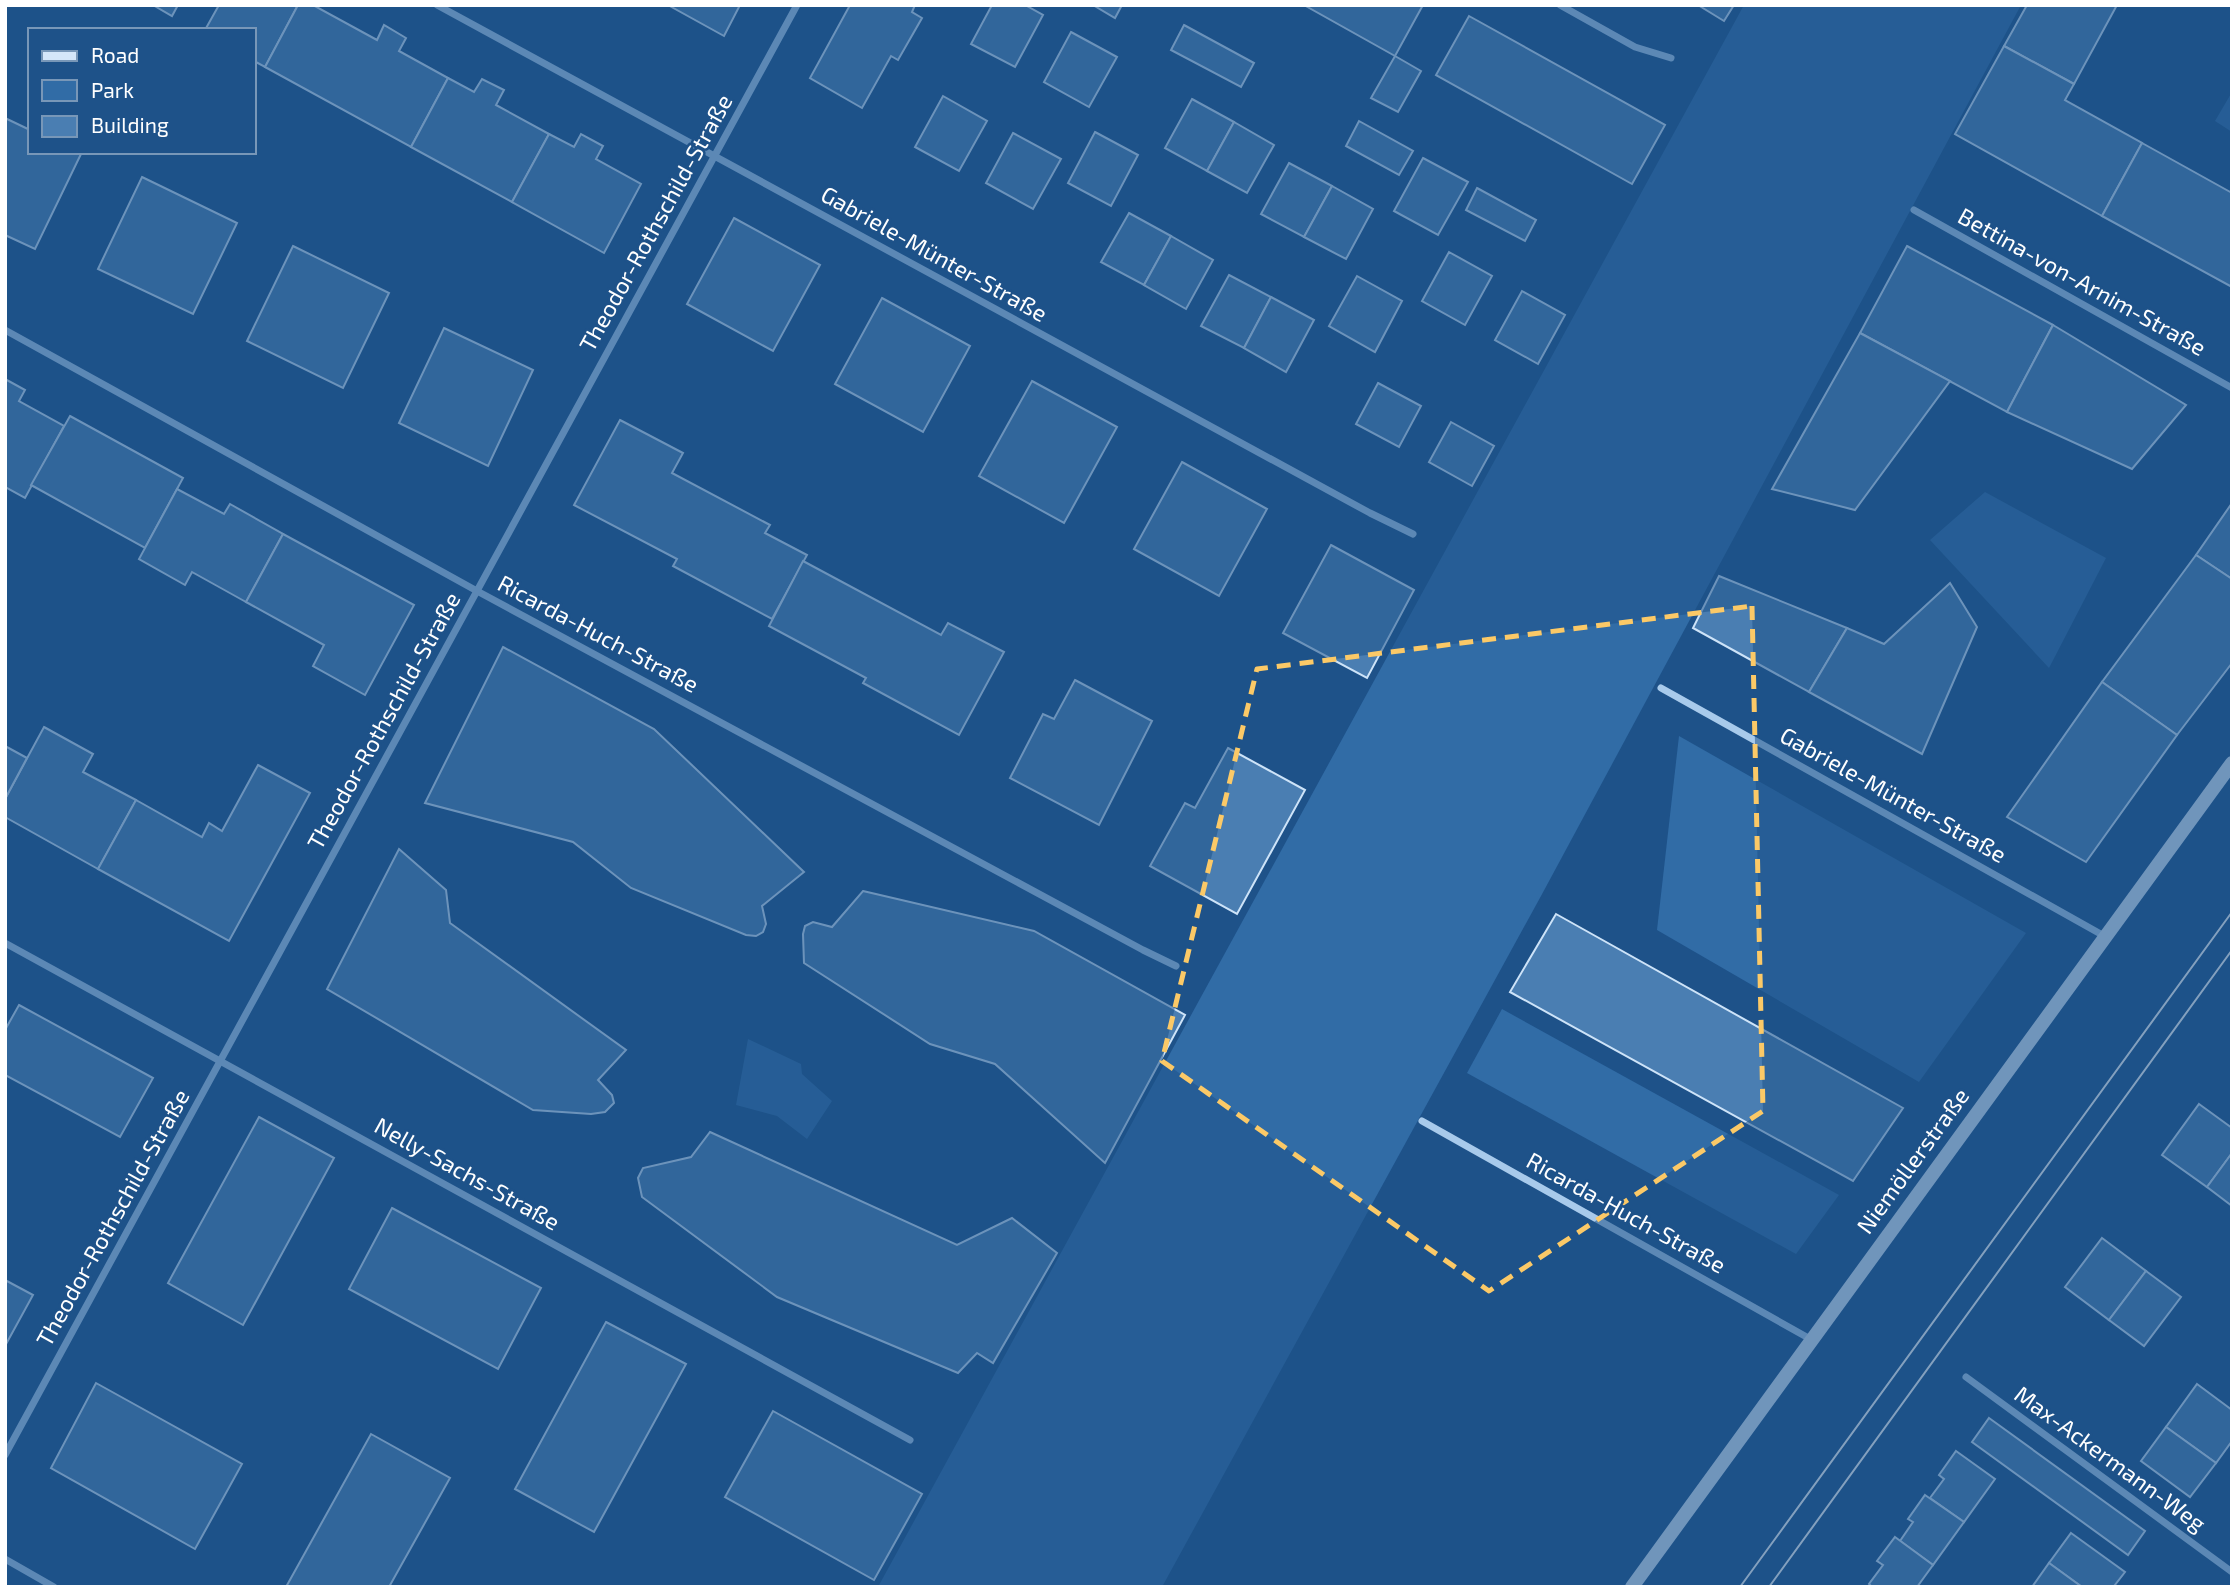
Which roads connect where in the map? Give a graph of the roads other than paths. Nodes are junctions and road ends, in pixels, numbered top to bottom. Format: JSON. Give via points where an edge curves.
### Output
{"nodes":[{"id":1,"x":437,"y":5,"type":"edge"},
{"id":2,"x":797,"y":5,"type":"edge"},
{"id":3,"x":1560,"y":5,"type":"edge"},
{"id":4,"x":1671,"y":58,"type":"dead end"},
{"id":5,"x":714,"y":158,"type":"junction"},
{"id":6,"x":1914,"y":211,"type":"dead end"},
{"id":7,"x":5,"y":330,"type":"edge"},
{"id":8,"x":2232,"y":388,"type":"edge"},
{"id":9,"x":1413,"y":534,"type":"dead end"},
{"id":10,"x":477,"y":590,"type":"junction"},
{"id":11,"x":1661,"y":688,"type":"dead end"},
{"id":12,"x":2232,"y":763,"type":"edge"},
{"id":13,"x":2106,"y":937,"type":"junction"},
{"id":14,"x":5,"y":943,"type":"edge"},
{"id":15,"x":1176,"y":966,"type":"dead end"},
{"id":16,"x":221,"y":1060,"type":"junction"},
{"id":17,"x":1422,"y":1121,"type":"dead end"},
{"id":18,"x":1812,"y":1340,"type":"junction"},
{"id":19,"x":1966,"y":1377,"type":"dead end"},
{"id":20,"x":910,"y":1440,"type":"dead end"},
{"id":21,"x":5,"y":1455,"type":"edge"},
{"id":22,"x":5,"y":1559,"type":"edge"},
{"id":23,"x":2232,"y":1572,"type":"edge"},
{"id":24,"x":54,"y":1587,"type":"edge"},
{"id":25,"x":1632,"y":1587,"type":"edge"}],
"edges":[{"from":1,"to":5,"type":"street","name":"Gabriele-Münter-Straße"},
{"from":2,"to":5,"type":"street","name":"Theodor-Rothschild-Straße"},
{"from":3,"to":4,"type":"street","via":[[1635,47]]},
{"from":5,"to":9,"type":"street","name":"Gabriele-Münter-Straße"},
{"from":5,"to":10,"type":"street","name":"Theodor-Rothschild-Straße"},
{"from":6,"to":8,"type":"street","name":"Bettina-von-Arnim-Straße"},
{"from":7,"to":10,"type":"street","name":"Ricarda-Huch-Straße"},
{"from":10,"to":15,"type":"street","name":"Ricarda-Huch-Straße"},
{"from":10,"to":16,"type":"street","name":"Theodor-Rothschild-Straße"},
{"from":11,"to":13,"type":"street","name":"Gabriele-Münter-Straße"},
{"from":12,"to":13,"type":"main road","name":"Niemöllerstraße"},
{"from":13,"to":18,"type":"main road","name":"Niemöllerstraße"},
{"from":14,"to":16,"type":"street","name":"Nelly-Sachs-Straße"},
{"from":16,"to":20,"type":"street","name":"Nelly-Sachs-Straße"},
{"from":16,"to":21,"type":"street","name":"Theodor-Rothschild-Straße"},
{"from":17,"to":18,"type":"street","name":"Ricarda-Huch-Straße"},
{"from":18,"to":25,"type":"main road","name":"Niemöllerstraße"},
{"from":19,"to":23,"type":"street","name":"Max-Ackermann-Weg"},
{"from":22,"to":24,"type":"street"}]}
